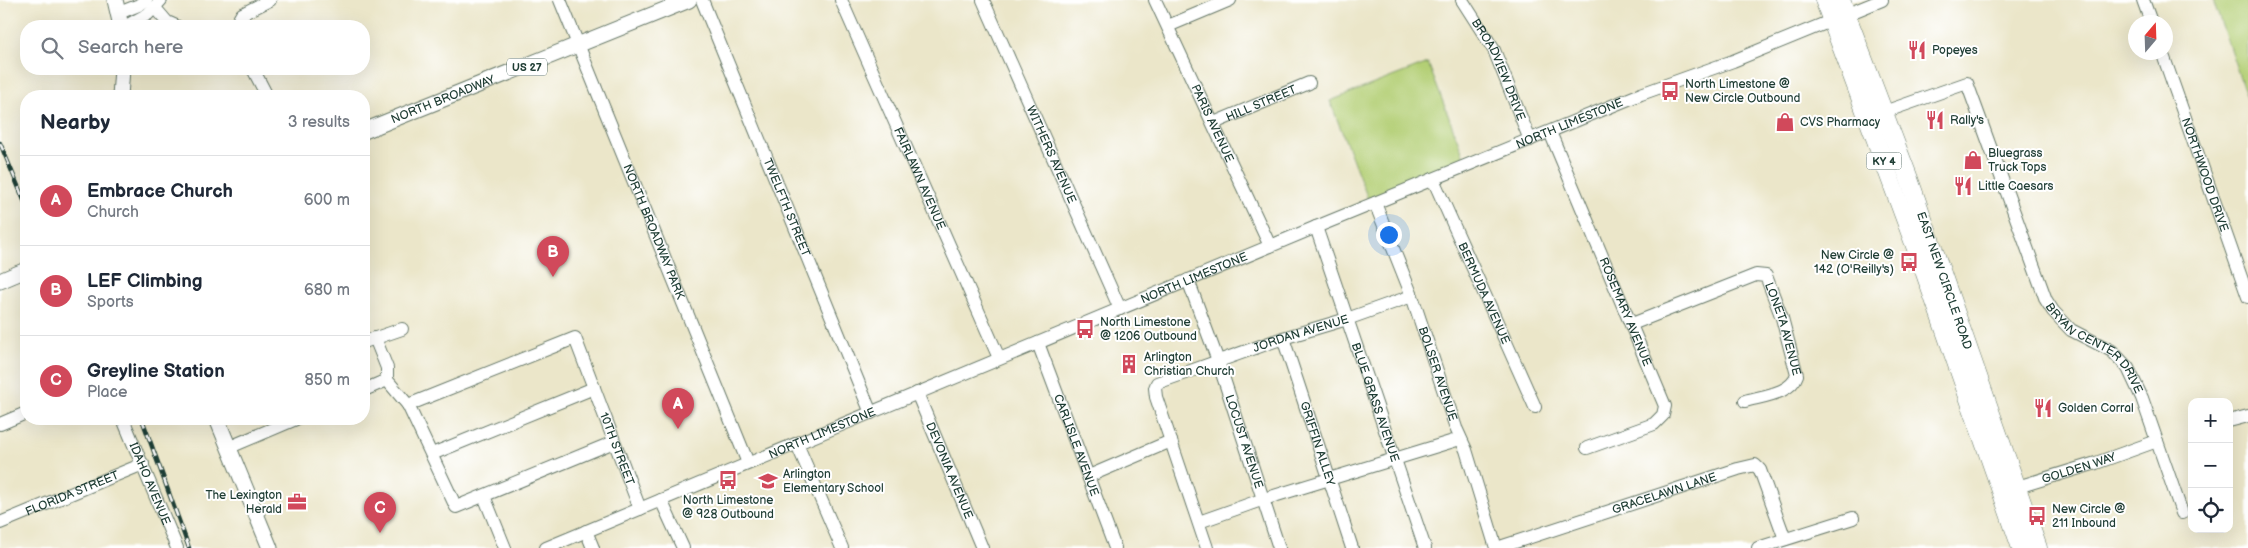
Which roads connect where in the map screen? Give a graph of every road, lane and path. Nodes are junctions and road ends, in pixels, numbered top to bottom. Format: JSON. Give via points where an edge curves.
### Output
{"nodes":[{"id":1,"x":270,"y":0,"type":"edge"},
{"id":2,"x":560,"y":0,"type":"edge"},
{"id":3,"x":689,"y":0,"type":"edge"},
{"id":4,"x":702,"y":0,"type":"edge"},
{"id":5,"x":840,"y":0,"type":"edge"},
{"id":6,"x":983,"y":0,"type":"edge"},
{"id":7,"x":1156,"y":0,"type":"edge"},
{"id":8,"x":1230,"y":0,"type":"edge"},
{"id":9,"x":1462,"y":0,"type":"edge"},
{"id":10,"x":1824,"y":0,"type":"edge"},
{"id":11,"x":1882,"y":0,"type":"edge"},
{"id":12,"x":2143,"y":0,"type":"edge"},
{"id":13,"x":154,"y":3,"type":"edge"},
{"id":14,"x":1840,"y":11,"type":"edge"},
{"id":15,"x":2148,"y":15,"type":"edge"},
{"id":16,"x":120,"y":16,"type":"edge"},
{"id":17,"x":166,"y":20,"type":"edge"},
{"id":18,"x":238,"y":20,"type":"edge"},
{"id":19,"x":1168,"y":26,"type":"junction"},
{"id":20,"x":579,"y":45,"type":"junction"},
{"id":21,"x":2165,"y":60,"type":"edge"},
{"id":22,"x":122,"y":75,"type":"edge"},
{"id":23,"x":256,"y":75,"type":"edge"},
{"id":24,"x":1308,"y":83,"type":"dead end"},
{"id":25,"x":120,"y":90,"type":"edge"},
{"id":26,"x":264,"y":90,"type":"edge"},
{"id":27,"x":1884,"y":112,"type":"junction"},
{"id":28,"x":1214,"y":123,"type":"junction"},
{"id":29,"x":370,"y":129,"type":"edge"},
{"id":30,"x":1550,"y":132,"type":"junction"},
{"id":31,"x":1530,"y":140,"type":"junction"},
{"id":32,"x":1434,"y":180,"type":"junction"},
{"id":33,"x":1375,"y":203,"type":"junction"},
{"id":34,"x":1316,"y":227,"type":"junction"},
{"id":35,"x":1270,"y":246,"type":"junction"},
{"id":36,"x":20,"y":273,"type":"edge"},
{"id":37,"x":1188,"y":280,"type":"junction"},
{"id":38,"x":0,"y":281,"type":"edge"},
{"id":39,"x":1412,"y":296,"type":"junction"},
{"id":40,"x":2248,"y":297,"type":"edge"},
{"id":41,"x":1120,"y":309,"type":"junction"},
{"id":42,"x":1347,"y":319,"type":"junction"},
{"id":43,"x":1632,"y":324,"type":"junction"},
{"id":44,"x":402,"y":329,"type":"dead end"},
{"id":45,"x":1283,"y":338,"type":"junction"},
{"id":46,"x":370,"y":340,"type":"edge"},
{"id":47,"x":1038,"y":343,"type":"junction"},
{"id":48,"x":998,"y":358,"type":"junction"},
{"id":49,"x":1218,"y":361,"type":"junction"},
{"id":50,"x":387,"y":380,"type":"junction"},
{"id":51,"x":370,"y":387,"type":"edge"},
{"id":52,"x":594,"y":388,"type":"junction"},
{"id":53,"x":917,"y":393,"type":"junction"},
{"id":54,"x":1745,"y":401,"type":"dead end"},
{"id":55,"x":408,"y":405,"type":"junction"},
{"id":56,"x":1535,"y":407,"type":"dead end"},
{"id":57,"x":871,"y":413,"type":"junction"},
{"id":58,"x":20,"y":416,"type":"edge"},
{"id":59,"x":2248,"y":416,"type":"edge"},
{"id":60,"x":2233,"y":420,"type":"edge"},
{"id":61,"x":0,"y":424,"type":"edge"},
{"id":62,"x":126,"y":425,"type":"edge"},
{"id":63,"x":220,"y":425,"type":"edge"},
{"id":64,"x":282,"y":425,"type":"edge"},
{"id":65,"x":1460,"y":439,"type":"junction"},
{"id":66,"x":1171,"y":441,"type":"junction"},
{"id":67,"x":2157,"y":441,"type":"junction"},
{"id":68,"x":614,"y":442,"type":"junction"},
{"id":69,"x":797,"y":444,"type":"junction"},
{"id":70,"x":230,"y":447,"type":"junction"},
{"id":71,"x":1588,"y":448,"type":"dead end"},
{"id":72,"x":432,"y":454,"type":"junction"},
{"id":73,"x":1396,"y":460,"type":"junction"},
{"id":74,"x":748,"y":463,"type":"junction"},
{"id":75,"x":143,"y":464,"type":"junction"},
{"id":76,"x":1089,"y":476,"type":"junction"},
{"id":77,"x":1330,"y":480,"type":"junction"},
{"id":78,"x":2009,"y":490,"type":"junction"},
{"id":79,"x":484,"y":496,"type":"junction"},
{"id":80,"x":1264,"y":499,"type":"junction"},
{"id":81,"x":661,"y":500,"type":"junction"},
{"id":82,"x":640,"y":509,"type":"junction"},
{"id":83,"x":2182,"y":513,"type":"dead end"},
{"id":84,"x":1853,"y":518,"type":"dead end"},
{"id":85,"x":1199,"y":522,"type":"junction"},
{"id":86,"x":0,"y":523,"type":"edge"},
{"id":87,"x":586,"y":531,"type":"junction"},
{"id":88,"x":1785,"y":539,"type":"junction"},
{"id":89,"x":177,"y":548,"type":"edge"},
{"id":90,"x":270,"y":548,"type":"edge"},
{"id":91,"x":505,"y":548,"type":"edge"},
{"id":92,"x":546,"y":548,"type":"edge"},
{"id":93,"x":593,"y":548,"type":"edge"},
{"id":94,"x":683,"y":548,"type":"edge"},
{"id":95,"x":842,"y":548,"type":"edge"},
{"id":96,"x":982,"y":548,"type":"edge"},
{"id":97,"x":1115,"y":548,"type":"edge"},
{"id":98,"x":1207,"y":548,"type":"edge"},
{"id":99,"x":1279,"y":548,"type":"edge"},
{"id":100,"x":1352,"y":548,"type":"edge"},
{"id":101,"x":1425,"y":548,"type":"edge"},
{"id":102,"x":1496,"y":548,"type":"edge"},
{"id":103,"x":1758,"y":548,"type":"edge"},
{"id":104,"x":2021,"y":548,"type":"edge"},
{"id":105,"x":2038,"y":548,"type":"edge"}],
"edges":[{"from":1,"to":18,"type":"street","via":[[242,14]]},
{"from":2,"to":20,"type":"street","name":"NORTH BROADWAY PARK"},
{"from":3,"to":20,"type":"main road","name":"NORTH BROADWAY","number":"US 27"},
{"from":4,"to":57,"type":"street","name":"TWELFTH STREET"},
{"from":5,"to":48,"type":"street","name":"FAIRLAWN AVENUE"},
{"from":6,"to":41,"type":"street","name":"WITHERS AVENUE"},
{"from":7,"to":19,"type":"street","name":"PARIS AVENUE"},
{"from":8,"to":19,"type":"street"},
{"from":9,"to":31,"type":"street","name":"BROADVIEW DRIVE","via":[[1494,50]]},
{"from":10,"to":14,"type":"highway","number":"KY 4"},
{"from":11,"to":14,"type":"street","name":"NORTH LIMESTONE"},
{"from":12,"to":15,"type":"street"},
{"from":13,"to":16,"type":"street","via":[[139,5]]},
{"from":13,"to":17,"type":"street"},
{"from":14,"to":27,"type":"highway","name":"EAST NEW CIRCLE ROAD","number":"KY 4"},
{"from":14,"to":30,"type":"street","name":"NORTH LIMESTONE","via":[[1733,61],[1641,94]]},
{"from":14,"to":78,"type":"highway","name":"EAST NEW CIRCLE ROAD","number":"KY 4","via":[[1922,265]]},
{"from":19,"to":28,"type":"street","name":"PARIS AVENUE"},
{"from":20,"to":29,"type":"main road","name":"NORTH BROADWAY","number":"US 27"},
{"from":20,"to":74,"type":"street","name":"NORTH BROADWAY PARK"},
{"from":21,"to":40,"type":"street","name":"NORTHWOOD DRIVE"},
{"from":22,"to":25,"type":"main road"},
{"from":23,"to":26,"type":"street"},
{"from":24,"to":28,"type":"street","name":"HILL STREET"},
{"from":27,"to":67,"type":"street","name":"BRYAN CENTER DRIVE","via":[[1967,84],[2046,300],[2071,330],[2112,351],[2128,368]]},
{"from":27,"to":78,"type":"highway","name":"EAST NEW CIRCLE ROAD","number":"KY 4"},
{"from":28,"to":35,"type":"street","name":"PARIS AVENUE"},
{"from":30,"to":31,"type":"street","name":"NORTH LIMESTONE"},
{"from":30,"to":43,"type":"street","name":"ROSEMARY AVENUE"},
{"from":31,"to":32,"type":"street","name":"NORTH LIMESTONE"},
{"from":32,"to":33,"type":"street","name":"NORTH LIMESTONE"},
{"from":32,"to":56,"type":"street","name":"BERMUDA AVENUE"},
{"from":33,"to":34,"type":"street","name":"NORTH LIMESTONE"},
{"from":33,"to":39,"type":"street","name":"BOLSER AVENUE"},
{"from":34,"to":35,"type":"street","name":"NORTH LIMESTONE"},
{"from":34,"to":42,"type":"street","name":"BLUE GRASS AVENUE"},
{"from":35,"to":37,"type":"street","name":"NORTH LIMESTONE"},
{"from":36,"to":38,"type":"main road"},
{"from":37,"to":41,"type":"street","name":"NORTH LIMESTONE"},
{"from":37,"to":49,"type":"street","name":"LOCUST AVENUE"},
{"from":39,"to":42,"type":"street","name":"JORDAN AVENUE"},
{"from":39,"to":65,"type":"street","name":"BOLSER AVENUE"},
{"from":41,"to":47,"type":"street","name":"NORTH LIMESTONE"},
{"from":42,"to":45,"type":"street","name":"JORDAN AVENUE"},
{"from":42,"to":73,"type":"street","name":"BLUE GRASS AVENUE"},
{"from":43,"to":54,"type":"street","name":"LONETA AVENUE","via":[[1748,278],[1766,276],[1798,375],[1795,382],[1784,390]]},
{"from":43,"to":71,"type":"street","name":"ROSEMARY AVENUE","via":[[1665,406],[1663,415],[1654,424]]},
{"from":44,"to":46,"type":"street"},
{"from":45,"to":49,"type":"street","name":"JORDAN AVENUE"},
{"from":45,"to":77,"type":"street","name":"GRIFFIN ALLEY"},
{"from":46,"to":50,"type":"street","via":[[387,368]]},
{"from":47,"to":48,"type":"street","name":"NORTH LIMESTONE"},
{"from":47,"to":76,"type":"street","name":"CARLISLE AVENUE"},
{"from":48,"to":53,"type":"street","name":"NORTH LIMESTONE"},
{"from":49,"to":66,"type":"street","name":"JORDAN AVENUE","via":[[1157,383],[1155,392]]},
{"from":49,"to":80,"type":"street","name":"LOCUST AVENUE"},
{"from":50,"to":51,"type":"street"},
{"from":50,"to":55,"type":"street"},
{"from":52,"to":55,"type":"street","name":"10TH STREET","via":[[575,338]]},
{"from":52,"to":68,"type":"street","name":"10TH STREET"},
{"from":52,"to":72,"type":"street"},
{"from":53,"to":57,"type":"street","name":"NORTH LIMESTONE"},
{"from":53,"to":96,"type":"street","name":"DEVONIA AVENUE"},
{"from":55,"to":72,"type":"street"},
{"from":57,"to":69,"type":"street","name":"NORTH LIMESTONE"},
{"from":58,"to":61,"type":"street"},
{"from":59,"to":60,"type":"street"},
{"from":62,"to":75,"type":"street","name":"IDAHO AVENUE"},
{"from":63,"to":70,"type":"main road"},
{"from":64,"to":70,"type":"street"},
{"from":65,"to":73,"type":"street"},
{"from":65,"to":102,"type":"street","name":"BOLSER AVENUE"},
{"from":66,"to":76,"type":"street"},
{"from":66,"to":85,"type":"street","name":"JORDAN AVENUE"},
{"from":67,"to":78,"type":"street","name":"GOLDEN WAY"},
{"from":67,"to":83,"type":"street","name":"BRYAN CENTER DRIVE"},
{"from":68,"to":79,"type":"street"},
{"from":68,"to":82,"type":"street","name":"10TH STREET"},
{"from":69,"to":74,"type":"street","name":"NORTH LIMESTONE"},
{"from":69,"to":95,"type":"street"},
{"from":70,"to":90,"type":"main road"},
{"from":72,"to":79,"type":"street","via":[[456,507]]},
{"from":73,"to":77,"type":"street"},
{"from":73,"to":101,"type":"street","name":"BLUE GRASS AVENUE"},
{"from":74,"to":81,"type":"street","name":"NORTH LIMESTONE"},
{"from":75,"to":86,"type":"street","name":"FLORIDA STREET"},
{"from":75,"to":89,"type":"street","name":"IDAHO AVENUE"},
{"from":76,"to":97,"type":"street","name":"CARLISLE AVENUE"},
{"from":77,"to":80,"type":"street"},
{"from":77,"to":100,"type":"street","name":"GRIFFIN ALLEY"},
{"from":78,"to":104,"type":"highway","name":"EAST NEW CIRCLE ROAD","number":"KY 4"},
{"from":78,"to":105,"type":"highway","name":"EAST NEW CIRCLE ROAD","number":"KY 4"},
{"from":79,"to":91,"type":"street"},
{"from":80,"to":85,"type":"street"},
{"from":80,"to":99,"type":"street","name":"LOCUST AVENUE"},
{"from":81,"to":82,"type":"street","name":"NORTH LIMESTONE"},
{"from":81,"to":94,"type":"street"},
{"from":82,"to":87,"type":"street","name":"NORTH LIMESTONE"},
{"from":84,"to":88,"type":"street"},
{"from":85,"to":98,"type":"street","name":"JORDAN AVENUE"},
{"from":87,"to":92,"type":"street","name":"NORTH LIMESTONE"},
{"from":87,"to":93,"type":"street"},
{"from":88,"to":102,"type":"street","name":"GRACELAWN LANE","via":[[1760,470],[1755,465]]},
{"from":88,"to":103,"type":"street"}]}
